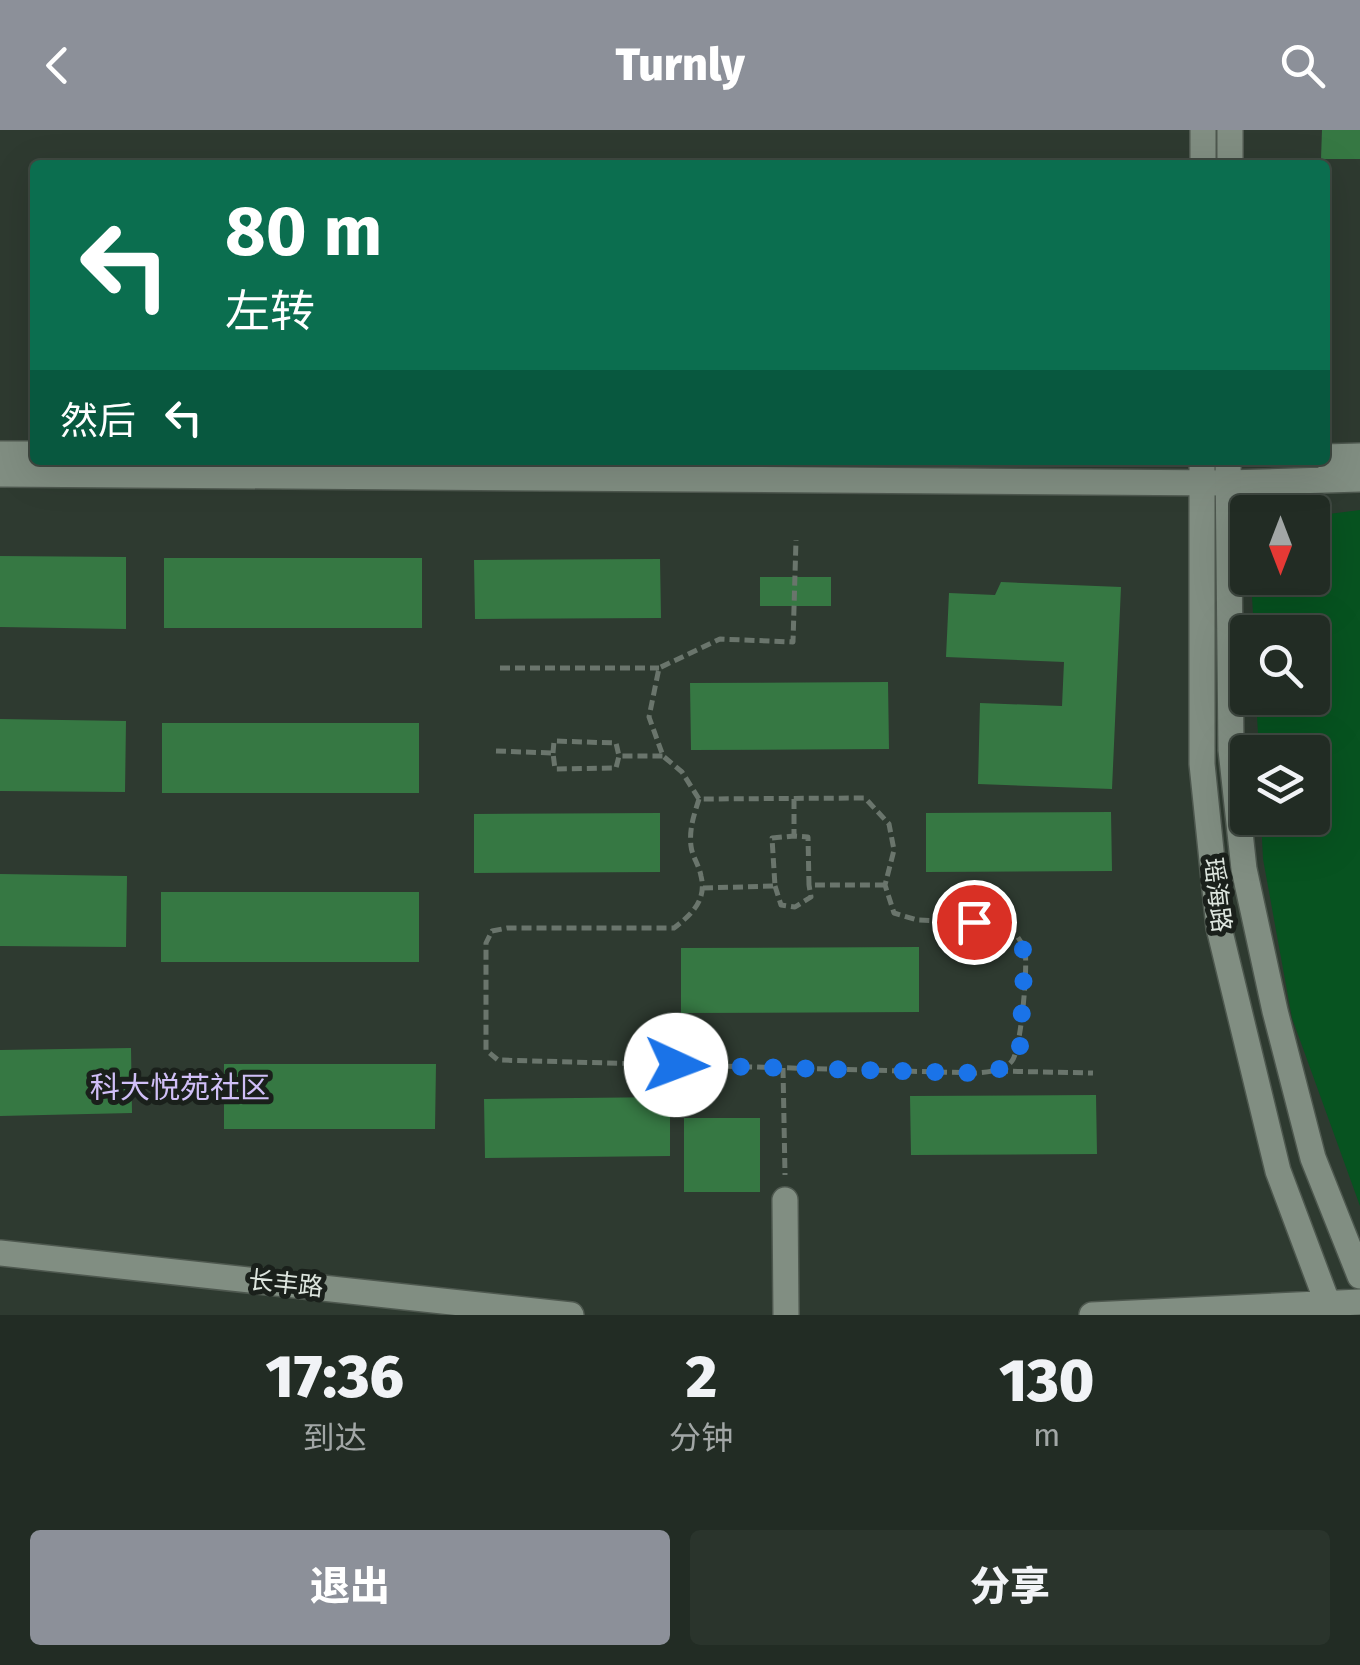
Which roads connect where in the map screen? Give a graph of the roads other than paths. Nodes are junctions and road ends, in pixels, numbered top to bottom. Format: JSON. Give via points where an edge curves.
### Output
{"nodes":[{"id":1,"x":1204,"y":130,"type":"edge"},
{"id":2,"x":1230,"y":130,"type":"edge"},
{"id":3,"x":1203,"y":160,"type":"edge"},
{"id":4,"x":1230,"y":160,"type":"edge"},
{"id":5,"x":0,"y":454,"type":"edge"},
{"id":6,"x":30,"y":454,"type":"edge"},
{"id":7,"x":1360,"y":456,"type":"edge"},
{"id":8,"x":1330,"y":457,"type":"edge"},
{"id":9,"x":1229,"y":468,"type":"edge"},
{"id":10,"x":1202,"y":472,"type":"edge"},
{"id":11,"x":0,"y":474,"type":"edge"},
{"id":12,"x":1360,"y":479,"type":"edge"},
{"id":13,"x":785,"y":1200,"type":"road end"},
{"id":14,"x":0,"y":1253,"type":"edge"},
{"id":15,"x":1360,"y":1276,"type":"edge"},
{"id":16,"x":1360,"y":1302,"type":"edge"},
{"id":17,"x":451,"y":1309,"type":"edge"},
{"id":18,"x":1329,"y":1309,"type":"edge"},
{"id":19,"x":571,"y":1315,"type":"edge"},
{"id":20,"x":786,"y":1315,"type":"edge"},
{"id":21,"x":1092,"y":1315,"type":"edge"}],
"edges":[{"from":1,"to":3,"type":"street"},
{"from":2,"to":4,"type":"street"},
{"from":5,"to":6,"type":"street"},
{"from":7,"to":8,"type":"street"},
{"from":9,"to":10,"type":"street"},
{"from":9,"to":12,"type":"street"},
{"from":9,"to":15,"type":"street","name":"瑶海路","via":[[1231,750],[1244,870],[1313,1158]]},
{"from":10,"to":11,"type":"street"},
{"from":10,"to":18,"type":"street","name":"瑶海路","via":[[1202,764],[1219,928],[1278,1172]]},
{"from":13,"to":20,"type":"street"},
{"from":14,"to":17,"type":"street","name":"长丰路"},
{"from":16,"to":18,"type":"street"},
{"from":17,"to":19,"type":"street","name":"长丰路"},
{"from":18,"to":21,"type":"street"}]}
